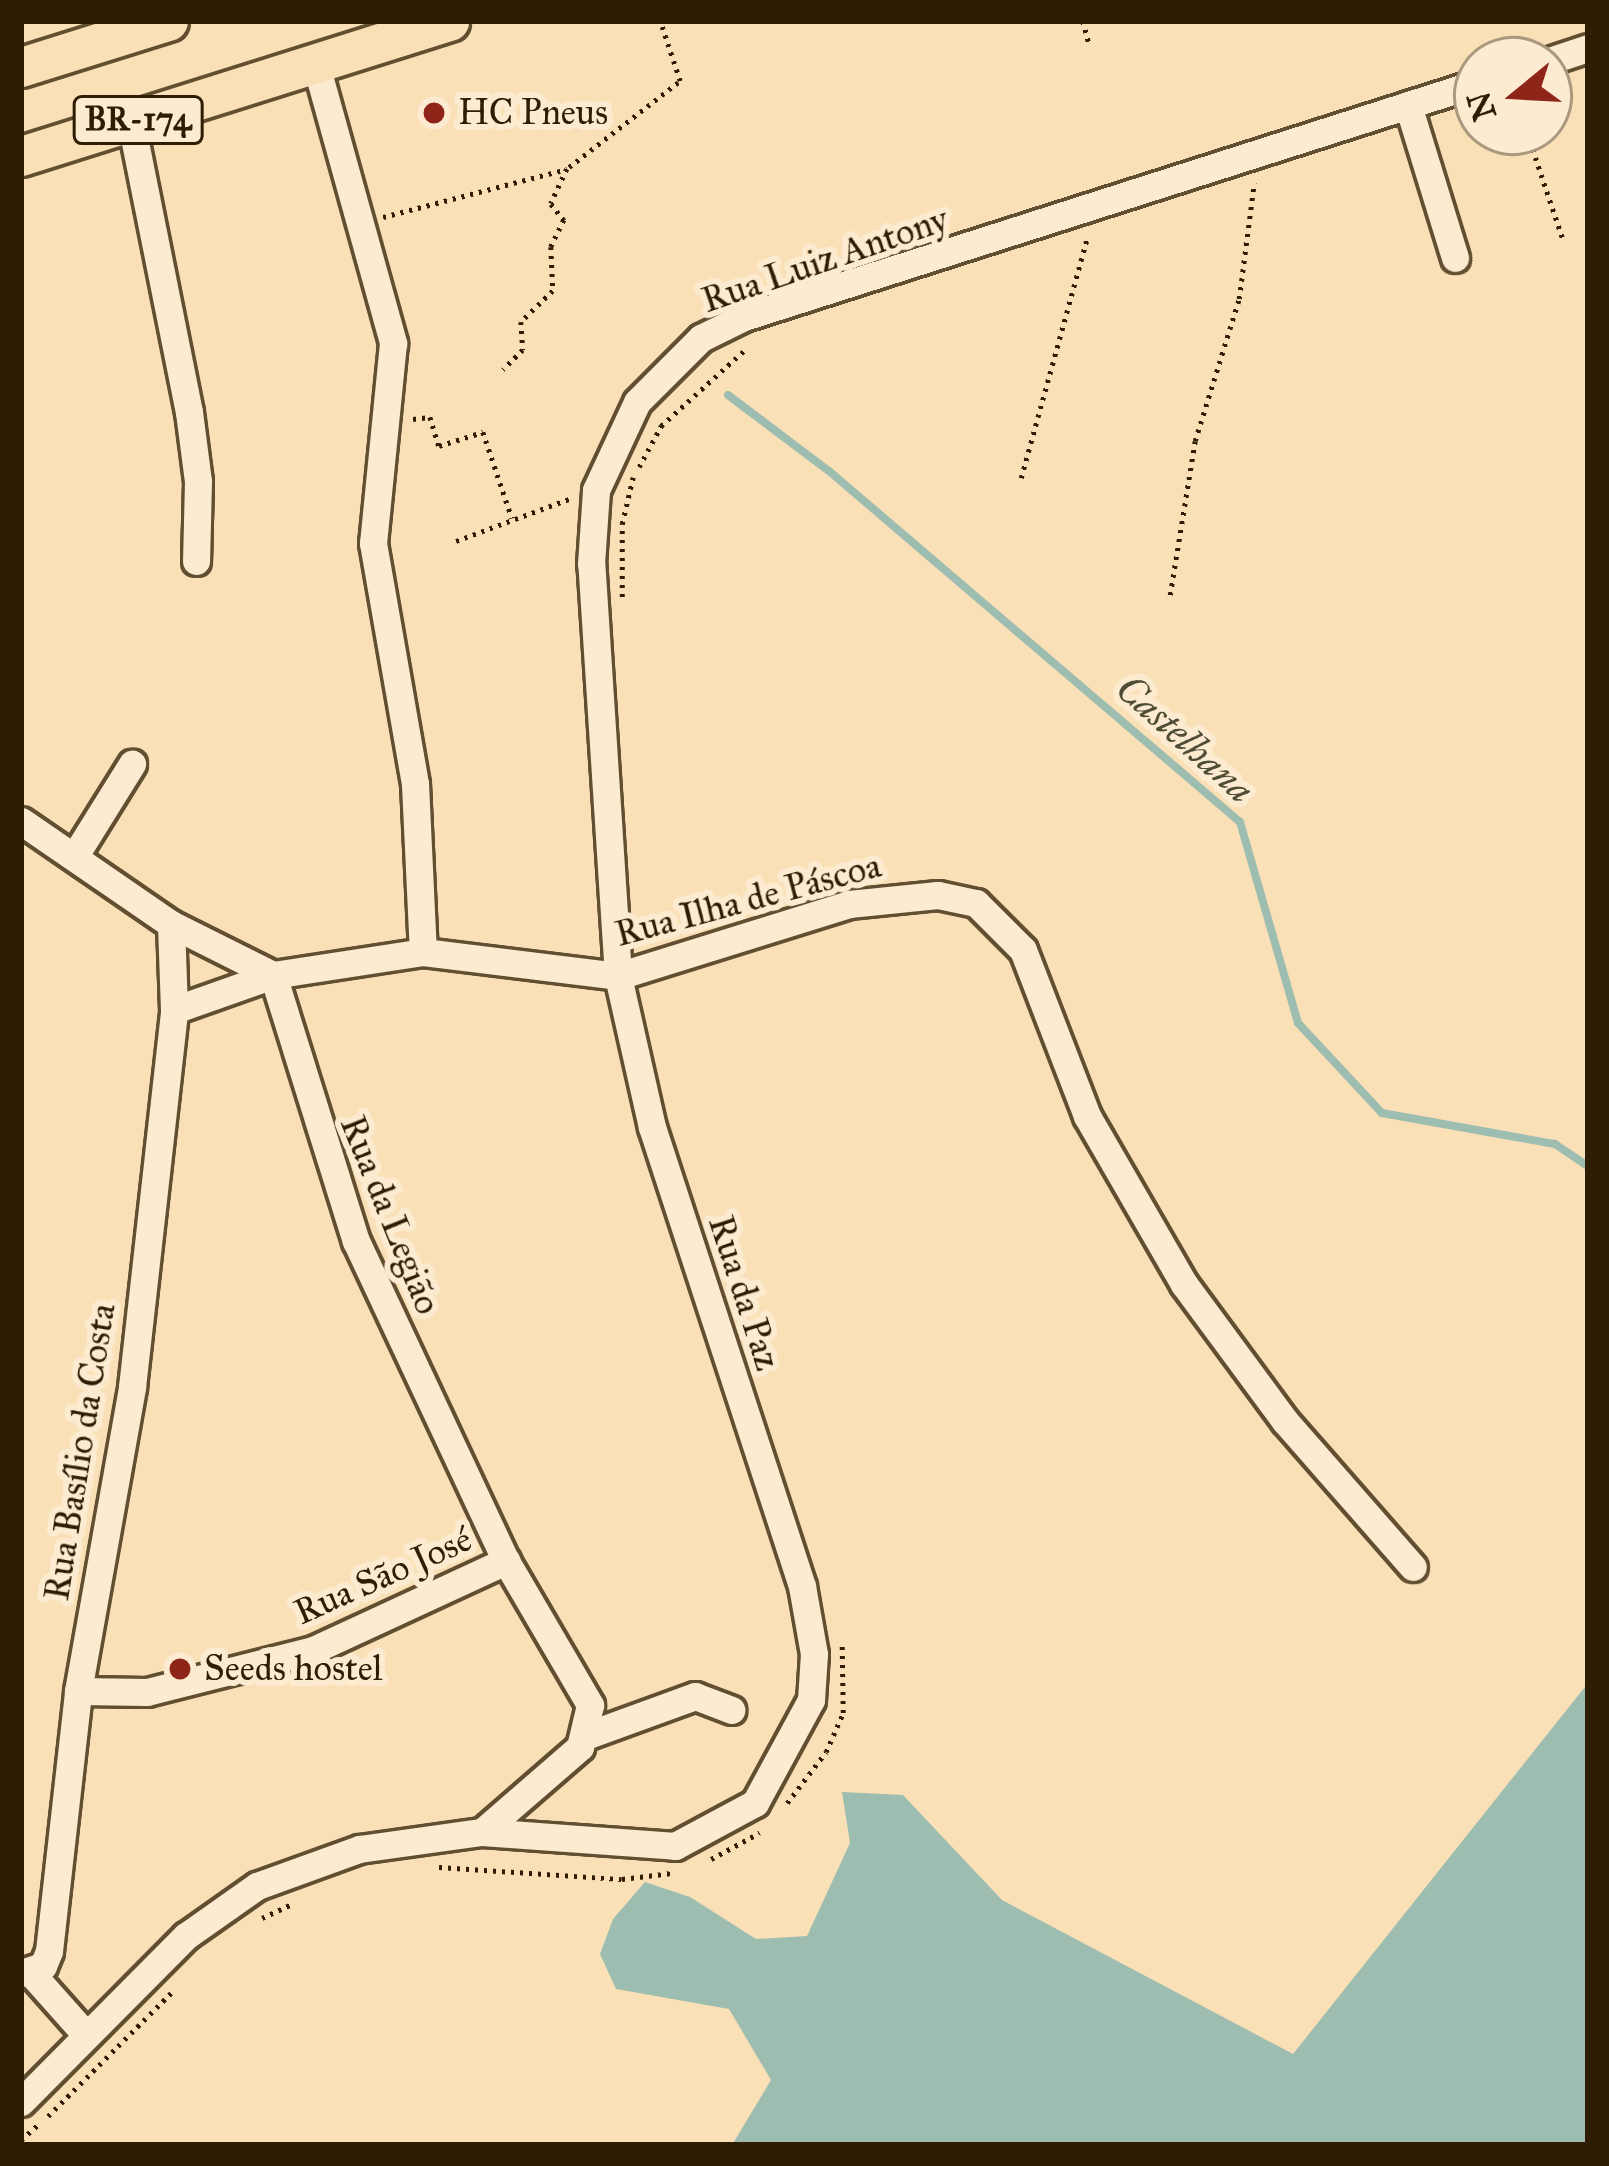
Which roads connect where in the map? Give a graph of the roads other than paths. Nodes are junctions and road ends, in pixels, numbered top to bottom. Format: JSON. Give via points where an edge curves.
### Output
{"nodes":[{"id":1,"x":169,"y":21,"type":"edge"},
{"id":2,"x":434,"y":24,"type":"edge"},
{"id":3,"x":315,"y":61,"type":"junction"},
{"id":4,"x":21,"y":67,"type":"edge"},
{"id":5,"x":1453,"y":91,"type":"edge"},
{"id":6,"x":1408,"y":105,"type":"junction"},
{"id":7,"x":131,"y":122,"type":"junction"},
{"id":8,"x":21,"y":156,"type":"edge"},
{"id":9,"x":1456,"y":258,"type":"dead end"},
{"id":10,"x":196,"y":561,"type":"dead end"},
{"id":11,"x":132,"y":764,"type":"dead end"},
{"id":12,"x":21,"y":821,"type":"edge"},
{"id":13,"x":74,"y":857,"type":"junction"},
{"id":14,"x":171,"y":924,"type":"junction"},
{"id":15,"x":423,"y":952,"type":"junction"},
{"id":16,"x":274,"y":976,"type":"junction"},
{"id":17,"x":618,"y":976,"type":"junction"},
{"id":18,"x":174,"y":1010,"type":"junction"},
{"id":19,"x":506,"y":1561,"type":"junction"},
{"id":20,"x":1413,"y":1567,"type":"dead end"},
{"id":21,"x":77,"y":1691,"type":"junction"},
{"id":22,"x":731,"y":1710,"type":"dead end"},
{"id":23,"x":588,"y":1735,"type":"junction"},
{"id":24,"x":482,"y":1832,"type":"junction"},
{"id":25,"x":26,"y":1973,"type":"edge"},
{"id":26,"x":86,"y":2035,"type":"junction"},
{"id":27,"x":21,"y":2102,"type":"edge"}],
"edges":[{"from":1,"to":4,"type":"highway","number":"BR-174"},
{"from":2,"to":3,"type":"highway","number":"BR-174"},
{"from":3,"to":7,"type":"highway","number":"BR-174"},
{"from":3,"to":15,"type":"street","via":[[393,344],[373,543],[416,784]]},
{"from":5,"to":6,"type":"street","name":"Rua Luiz Antony"},
{"from":6,"to":9,"type":"street"},
{"from":6,"to":17,"type":"street","name":"Rua Luiz Antony","via":[[744,317],[700,338],[637,402],[596,490],[591,564]]},
{"from":7,"to":8,"type":"highway","number":"BR-174"},
{"from":7,"to":10,"type":"street","via":[[189,412]]},
{"from":11,"to":13,"type":"street"},
{"from":12,"to":13,"type":"street"},
{"from":13,"to":14,"type":"street"},
{"from":14,"to":16,"type":"street"},
{"from":14,"to":18,"type":"street","name":"Rua Basílio da Costa"},
{"from":15,"to":16,"type":"street","name":"Rua Ilha de Páscoa"},
{"from":15,"to":17,"type":"street","name":"Rua Ilha de Páscoa"},
{"from":16,"to":18,"type":"street","name":"Rua Ilha de Páscoa"},
{"from":16,"to":19,"type":"street","name":"Rua da Legião","via":[[356,1241]]},
{"from":17,"to":20,"type":"street","name":"Rua Ilha de Páscoa","via":[[849,904],[938,895],[976,903],[1023,950],[1087,1116],[1184,1284],[1285,1421]]},
{"from":17,"to":24,"type":"street","name":"Rua da Paz","via":[[652,1127],[825,1629],[797,1736],[755,1802],[717,1826],[675,1846],[652,1847]]},
{"from":18,"to":21,"type":"street","name":"Rua Basílio da Costa","via":[[132,1387]]},
{"from":19,"to":21,"type":"street","name":"Rua São José","via":[[313,1650],[147,1692]]},
{"from":19,"to":23,"type":"street","name":"Rua da Legião","via":[[583,1689]]},
{"from":21,"to":25,"type":"street","name":"Rua Basílio da Costa","via":[[54,1922],[43,1966]]},
{"from":22,"to":23,"type":"street","via":[[694,1696]]},
{"from":23,"to":24,"type":"street"},
{"from":24,"to":26,"type":"street","name":"Rua da Paz","via":[[359,1849],[257,1886],[186,1936]]},
{"from":25,"to":26,"type":"street"},
{"from":26,"to":27,"type":"street","name":"Rua da Paz"}]}
